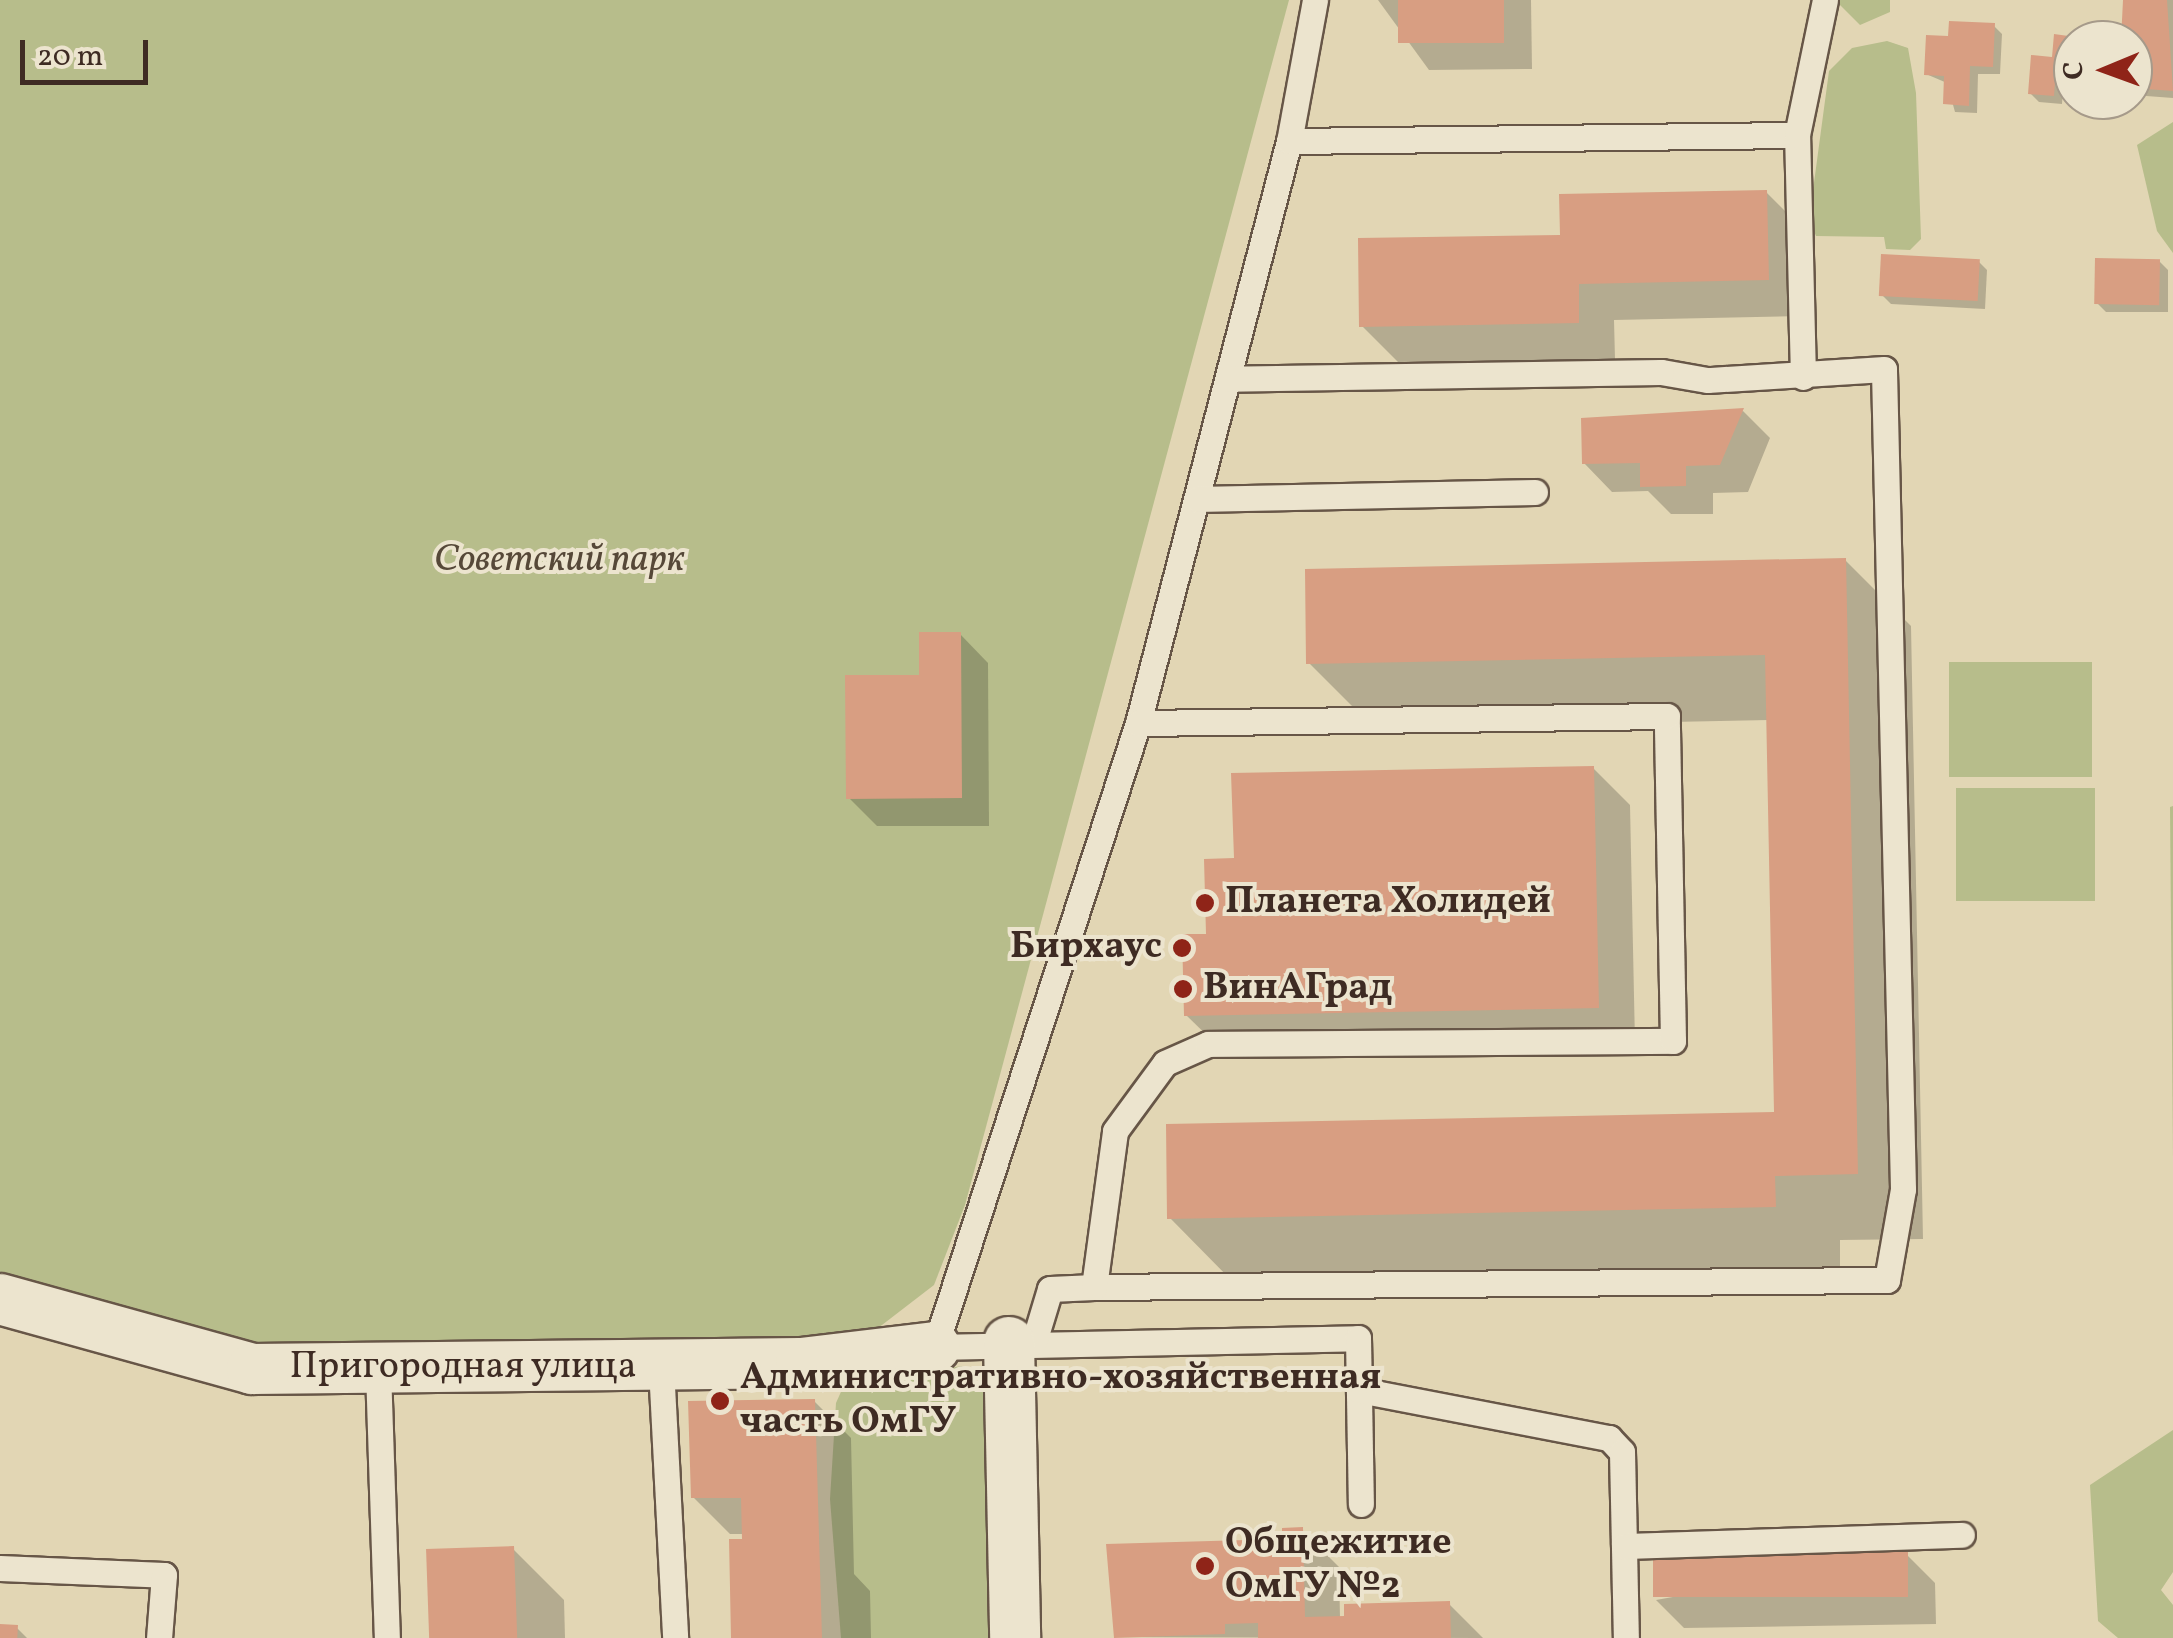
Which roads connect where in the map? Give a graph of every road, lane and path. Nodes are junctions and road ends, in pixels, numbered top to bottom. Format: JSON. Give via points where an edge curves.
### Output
{"nodes":[{"id":1,"x":1315,"y":0,"type":"edge"},
{"id":2,"x":1824,"y":0,"type":"edge"},
{"id":3,"x":1797,"y":135,"type":"junction"},
{"id":4,"x":1289,"y":141,"type":"junction"},
{"id":5,"x":1803,"y":377,"type":"junction"},
{"id":6,"x":1230,"y":379,"type":"junction"},
{"id":7,"x":1535,"y":492,"type":"dead end"},
{"id":8,"x":1198,"y":498,"type":"junction"},
{"id":9,"x":1138,"y":723,"type":"junction"},
{"id":10,"x":1094,"y":1288,"type":"junction"},
{"id":11,"x":0,"y":1299,"type":"edge"},
{"id":12,"x":1022,"y":1342,"type":"junction"},
{"id":13,"x":935,"y":1347,"type":"junction"},
{"id":14,"x":661,"y":1367,"type":"junction"},
{"id":15,"x":378,"y":1370,"type":"junction"},
{"id":16,"x":1359,"y":1390,"type":"junction"},
{"id":17,"x":1361,"y":1504,"type":"dead end"},
{"id":18,"x":1962,"y":1535,"type":"dead end"},
{"id":19,"x":1624,"y":1546,"type":"junction"},
{"id":20,"x":0,"y":1568,"type":"edge"},
{"id":21,"x":159,"y":1638,"type":"edge"},
{"id":22,"x":386,"y":1638,"type":"edge"},
{"id":23,"x":675,"y":1638,"type":"edge"},
{"id":24,"x":1015,"y":1638,"type":"edge"},
{"id":25,"x":1626,"y":1638,"type":"edge"}],
"edges":[{"from":1,"to":4,"type":"lane"},
{"from":2,"to":3,"type":"lane"},
{"from":3,"to":4,"type":"lane"},
{"from":3,"to":5,"type":"lane"},
{"from":4,"to":6,"type":"lane"},
{"from":5,"to":6,"type":"lane"},
{"from":5,"to":10,"type":"lane","via":[[1884,370],[1903,1189],[1887,1280]]},
{"from":6,"to":8,"type":"lane"},
{"from":7,"to":8,"type":"lane"},
{"from":8,"to":9,"type":"lane"},
{"from":9,"to":10,"type":"lane","via":[[1667,716],[1673,1041],[1208,1044],[1165,1064],[1129,1100],[1115,1131]]},
{"from":9,"to":13,"type":"lane"},
{"from":10,"to":12,"type":"lane","via":[[1050,1288]]},
{"from":11,"to":15,"type":"street","name":"Пригородная улица","via":[[252,1369]]},
{"from":12,"to":13,"type":"lane"},
{"from":12,"to":16,"type":"lane","via":[[1358,1338]]},
{"from":12,"to":24,"type":"street"},
{"from":13,"to":14,"type":"street","name":"Пригородная улица"},
{"from":14,"to":15,"type":"street","name":"Пригородная улица"},
{"from":14,"to":23,"type":"lane"},
{"from":15,"to":22,"type":"lane"},
{"from":16,"to":17,"type":"lane"},
{"from":16,"to":19,"type":"lane","via":[[1610,1438],[1622,1452]]},
{"from":18,"to":19,"type":"lane"},
{"from":19,"to":25,"type":"lane"},
{"from":20,"to":21,"type":"lane","via":[[164,1574]]}]}
